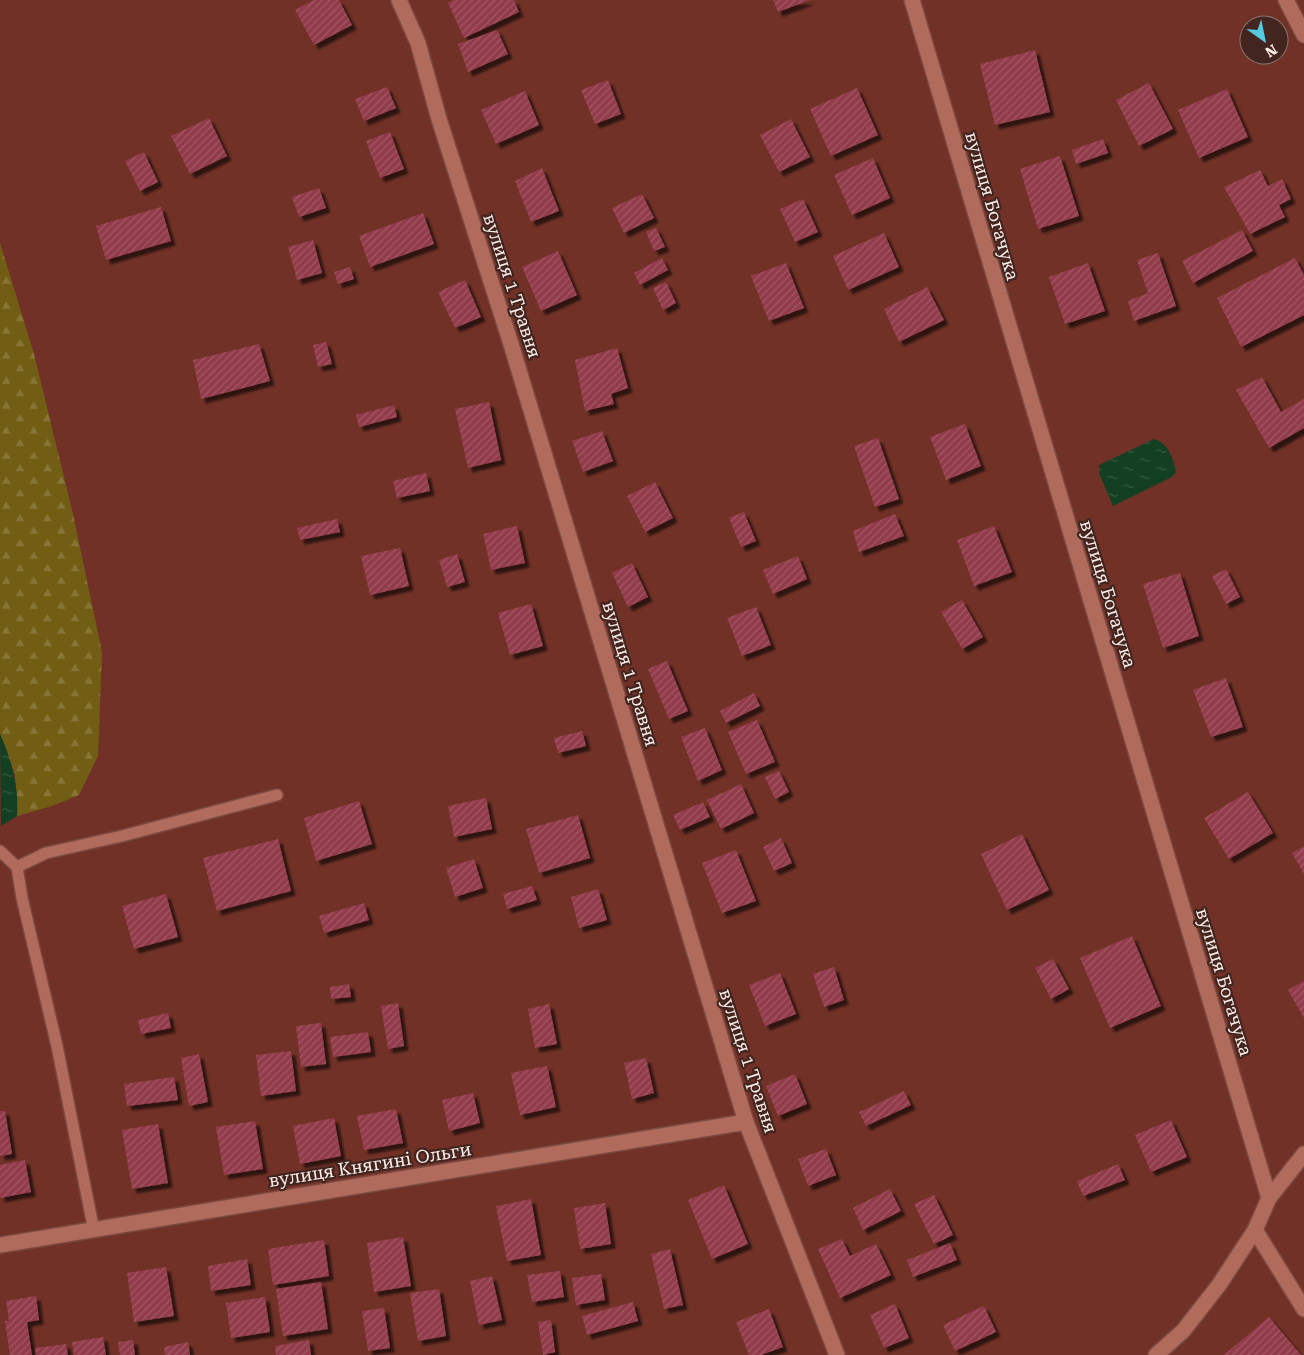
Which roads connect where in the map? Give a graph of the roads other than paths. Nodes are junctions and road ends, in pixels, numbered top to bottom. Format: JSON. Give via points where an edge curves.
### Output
{"nodes":[{"id":1,"x":399,"y":0,"type":"edge"},
{"id":2,"x":912,"y":0,"type":"edge"},
{"id":3,"x":1286,"y":0,"type":"edge"},
{"id":4,"x":1304,"y":35,"type":"edge"},
{"id":5,"x":276,"y":796,"type":"dead end"},
{"id":6,"x":0,"y":851,"type":"edge"},
{"id":7,"x":17,"y":866,"type":"junction"},
{"id":8,"x":746,"y":1122,"type":"junction"},
{"id":9,"x":1304,"y":1154,"type":"edge"},
{"id":10,"x":1269,"y":1198,"type":"junction"},
{"id":11,"x":94,"y":1230,"type":"junction"},
{"id":12,"x":1255,"y":1230,"type":"junction"},
{"id":13,"x":0,"y":1246,"type":"edge"},
{"id":14,"x":1304,"y":1309,"type":"edge"},
{"id":15,"x":837,"y":1355,"type":"edge"},
{"id":16,"x":1156,"y":1355,"type":"edge"}],
"edges":[{"from":1,"to":8,"type":"street","name":"вулиця 1 Травня","via":[[418,43]]},
{"from":2,"to":10,"type":"street","name":"вулиця Богачука"},
{"from":3,"to":4,"type":"street"},
{"from":5,"to":7,"type":"lane","via":[[46,853]]},
{"from":6,"to":7,"type":"lane"},
{"from":7,"to":11,"type":"lane"},
{"from":8,"to":11,"type":"street","name":"вулиця Княгині Ольги"},
{"from":8,"to":15,"type":"street","name":"вулиця 1 Травня"},
{"from":9,"to":10,"type":"street"},
{"from":10,"to":12,"type":"street"},
{"from":11,"to":13,"type":"street","name":"вулиця Княгині Ольги"},
{"from":12,"to":14,"type":"street"},
{"from":12,"to":16,"type":"street","via":[[1219,1285],[1183,1331]]}]}
